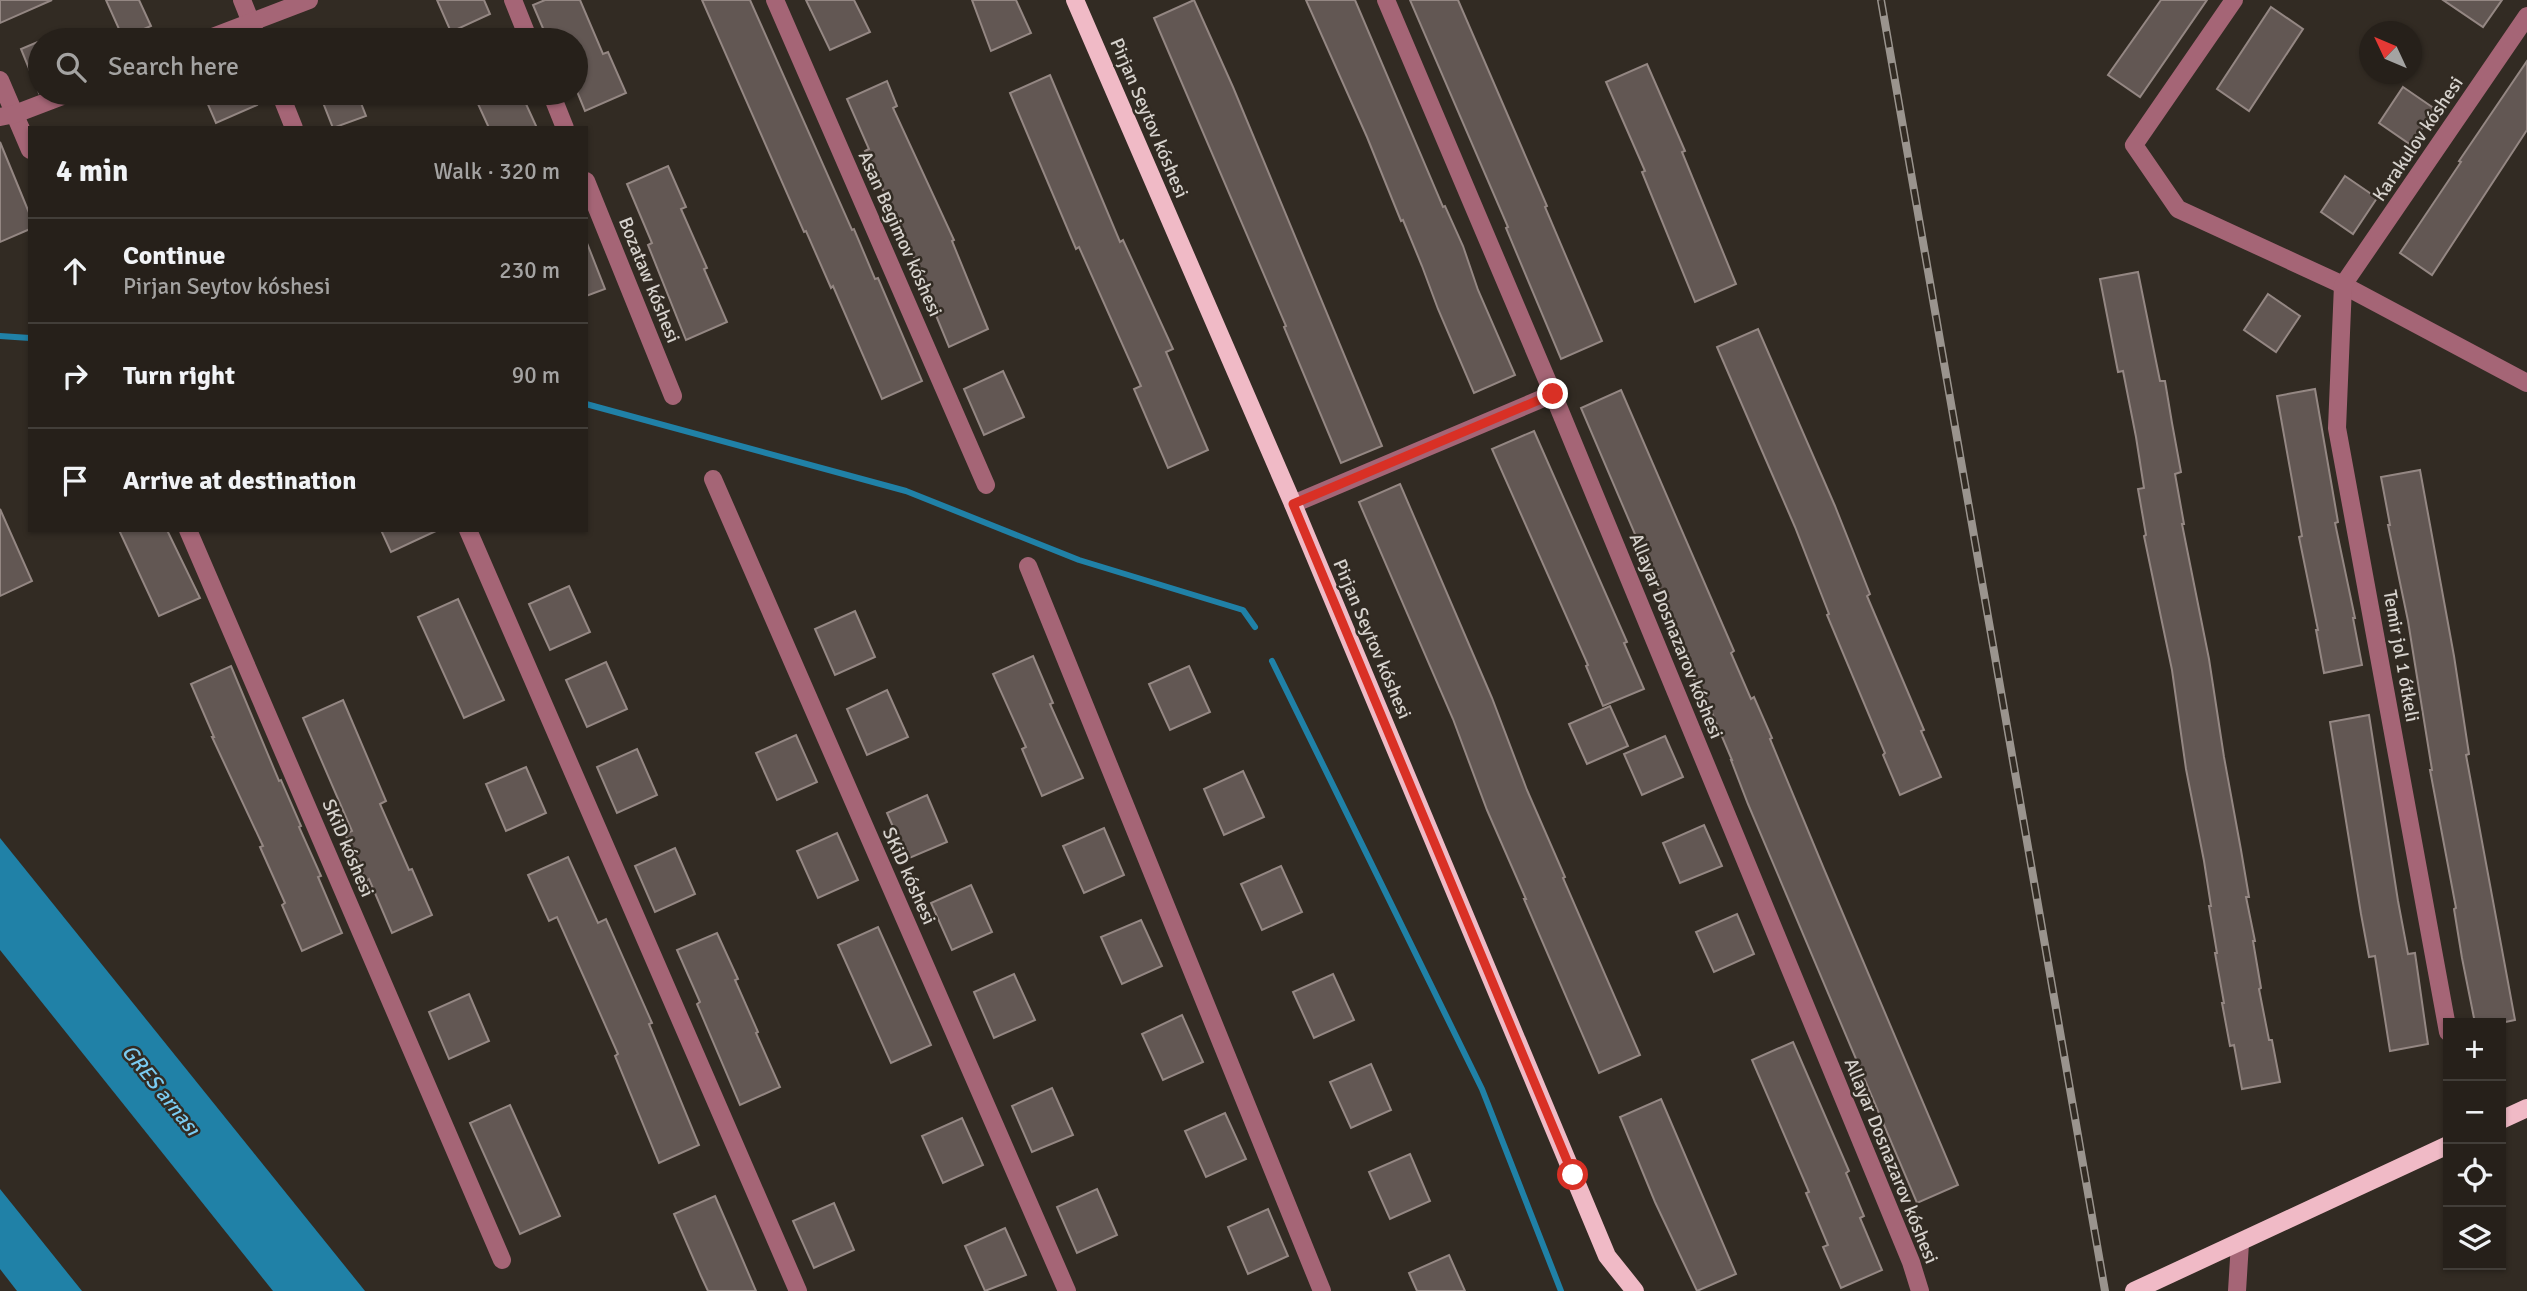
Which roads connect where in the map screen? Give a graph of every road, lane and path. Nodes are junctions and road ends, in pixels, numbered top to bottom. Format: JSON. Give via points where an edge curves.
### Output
{"nodes":[{"id":1,"x":242,"y":0,"type":"edge"},
{"id":2,"x":309,"y":0,"type":"edge"},
{"id":3,"x":513,"y":0,"type":"edge"},
{"id":4,"x":775,"y":0,"type":"edge"},
{"id":5,"x":1075,"y":0,"type":"edge"},
{"id":6,"x":1386,"y":0,"type":"edge"},
{"id":7,"x":2234,"y":0,"type":"edge"},
{"id":8,"x":2527,"y":16,"type":"edge"},
{"id":9,"x":251,"y":22,"type":"junction"},
{"id":10,"x":236,"y":28,"type":"edge"},
{"id":11,"x":253,"y":28,"type":"edge"},
{"id":12,"x":524,"y":28,"type":"edge"},
{"id":13,"x":0,"y":80,"type":"edge"},
{"id":14,"x":35,"y":105,"type":"edge"},
{"id":15,"x":285,"y":105,"type":"edge"},
{"id":16,"x":556,"y":105,"type":"edge"},
{"id":17,"x":7,"y":115,"type":"edge"},
{"id":18,"x":293,"y":126,"type":"edge"},
{"id":19,"x":564,"y":126,"type":"edge"},
{"id":20,"x":28,"y":147,"type":"edge"},
{"id":21,"x":588,"y":186,"type":"edge"},
{"id":22,"x":2343,"y":285,"type":"junction"},
{"id":23,"x":2527,"y":383,"type":"edge"},
{"id":24,"x":1553,"y":394,"type":"junction"},
{"id":25,"x":673,"y":396,"type":"dead end"},
{"id":26,"x":713,"y":478,"type":"dead end"},
{"id":27,"x":986,"y":485,"type":"dead end"},
{"id":28,"x":1293,"y":504,"type":"junction"},
{"id":29,"x":189,"y":532,"type":"edge"},
{"id":30,"x":469,"y":532,"type":"edge"},
{"id":31,"x":1028,"y":566,"type":"dead end"},
{"id":32,"x":2445,"y":1018,"type":"edge"},
{"id":33,"x":2527,"y":1108,"type":"edge"},
{"id":34,"x":2506,"y":1118,"type":"edge"},
{"id":35,"x":2443,"y":1147,"type":"edge"},
{"id":36,"x":2240,"y":1243,"type":"junction"},
{"id":37,"x":502,"y":1260,"type":"dead end"},
{"id":38,"x":798,"y":1291,"type":"edge"},
{"id":39,"x":1067,"y":1291,"type":"edge"},
{"id":40,"x":1322,"y":1291,"type":"edge"},
{"id":41,"x":1635,"y":1291,"type":"edge"},
{"id":42,"x":1920,"y":1291,"type":"edge"},
{"id":43,"x":2134,"y":1291,"type":"edge"},
{"id":44,"x":2237,"y":1291,"type":"edge"}],
"edges":[{"from":1,"to":9,"type":"street"},
{"from":2,"to":9,"type":"street"},
{"from":3,"to":12,"type":"street"},
{"from":4,"to":27,"type":"street","name":"Asan Begimov kóshesi"},
{"from":5,"to":28,"type":"main road","name":"Pirjan Seytov kóshesi"},
{"from":6,"to":24,"type":"street","name":"Allayar Dosnazarov kóshesi"},
{"from":7,"to":22,"type":"street","via":[[2134,145],[2178,209]]},
{"from":8,"to":22,"type":"street","name":"Karakulov kóshesi"},
{"from":9,"to":10,"type":"street"},
{"from":9,"to":11,"type":"street"},
{"from":13,"to":17,"type":"street"},
{"from":14,"to":17,"type":"street"},
{"from":15,"to":18,"type":"street"},
{"from":16,"to":19,"type":"street"},
{"from":17,"to":20,"type":"street"},
{"from":21,"to":25,"type":"street","name":"Bozataw kóshesi"},
{"from":22,"to":23,"type":"street"},
{"from":22,"to":32,"type":"street","name":"Temir jol 1 ótkeli","via":[[2337,428]]},
{"from":24,"to":28,"type":"street"},
{"from":24,"to":42,"type":"street","name":"Allayar Dosnazarov kóshesi"},
{"from":26,"to":39,"type":"street","name":"SKiD kóshesi"},
{"from":28,"to":41,"type":"main road","name":"Pirjan Seytov kóshesi","via":[[1607,1256]]},
{"from":29,"to":37,"type":"street","name":"SKiD kóshesi"},
{"from":30,"to":38,"type":"street"},
{"from":31,"to":40,"type":"street"},
{"from":33,"to":34,"type":"main road"},
{"from":35,"to":36,"type":"main road"},
{"from":36,"to":43,"type":"main road"},
{"from":36,"to":44,"type":"street"}]}
